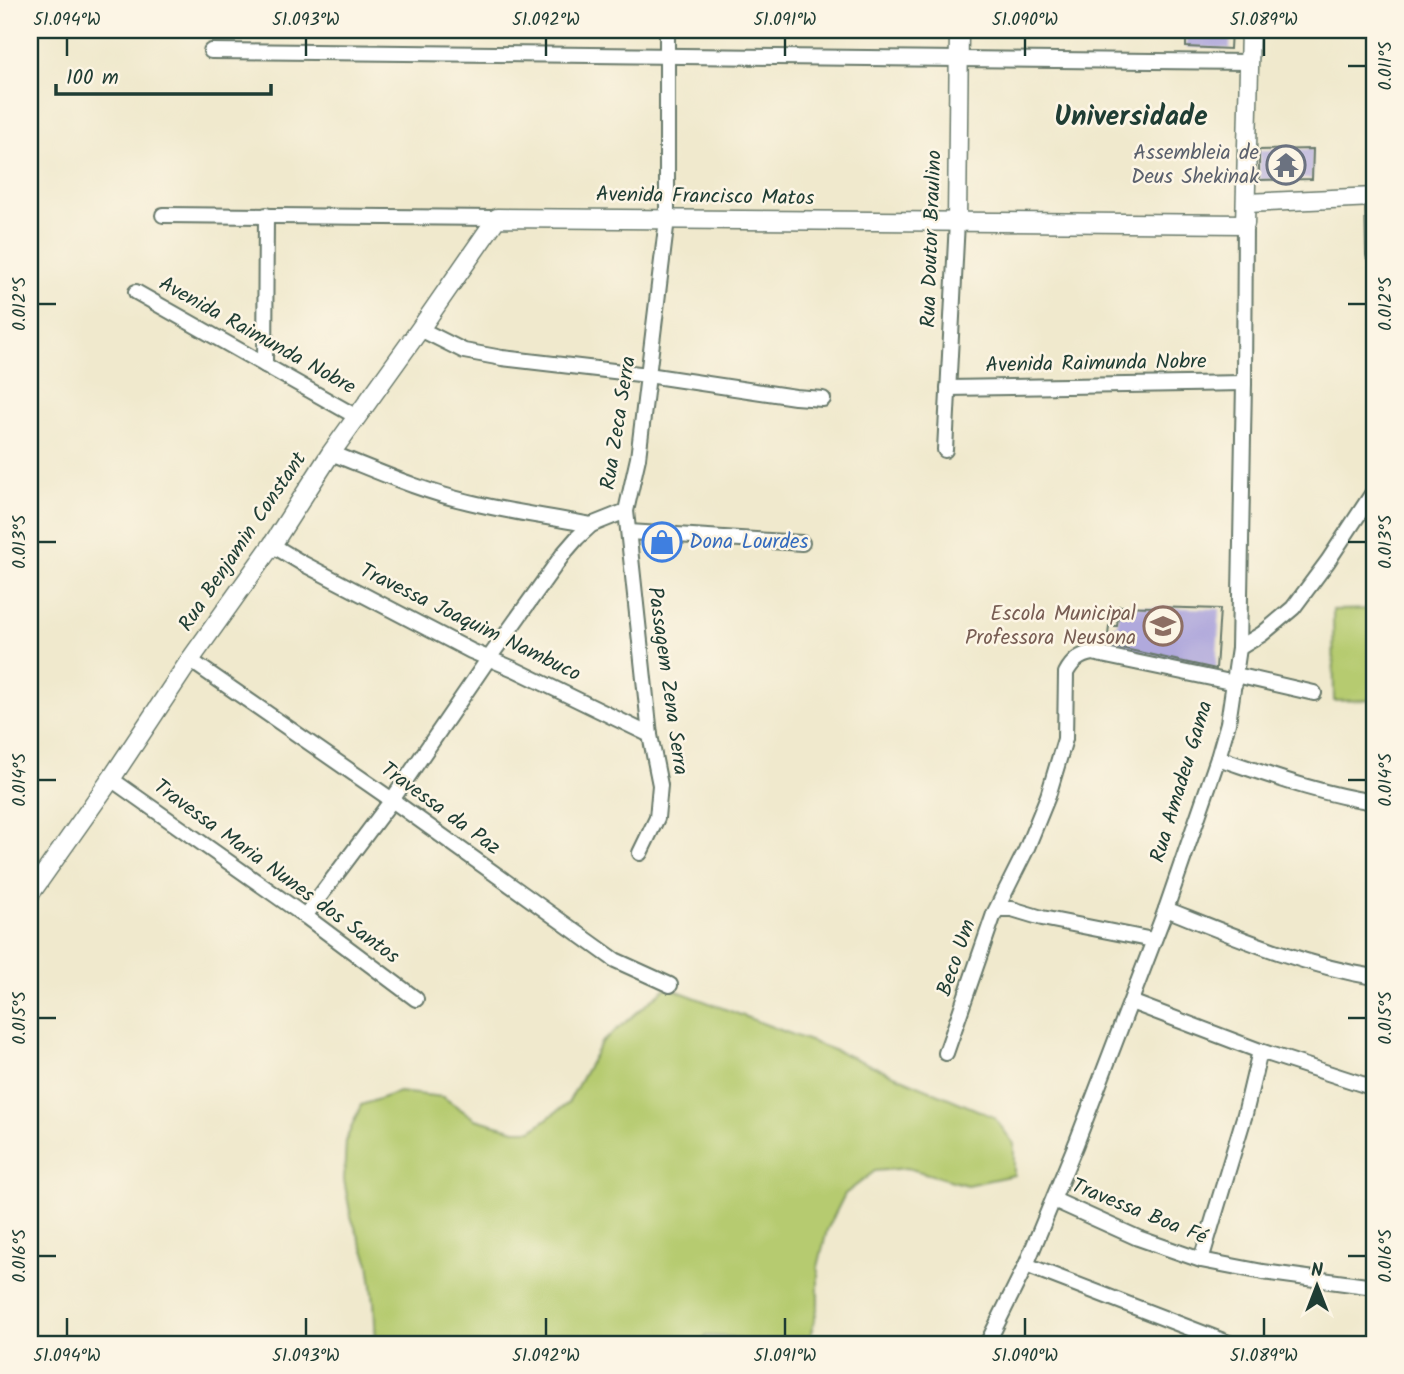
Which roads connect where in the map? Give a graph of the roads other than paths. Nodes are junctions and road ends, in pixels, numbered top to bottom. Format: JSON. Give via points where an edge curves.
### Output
{"nodes":[{"id":1,"x":667,"y":30,"type":"edge"},
{"id":2,"x":959,"y":30,"type":"edge"},
{"id":3,"x":1250,"y":30,"type":"edge"},
{"id":4,"x":211,"y":51,"type":"dead end"},
{"id":5,"x":666,"y":57,"type":"junction"},
{"id":6,"x":959,"y":60,"type":"junction"},
{"id":7,"x":1250,"y":62,"type":"junction"},
{"id":8,"x":1373,"y":197,"type":"edge"},
{"id":9,"x":1247,"y":203,"type":"junction"},
{"id":10,"x":163,"y":215,"type":"dead end"},
{"id":11,"x":266,"y":215,"type":"junction"},
{"id":12,"x":497,"y":218,"type":"junction"},
{"id":13,"x":667,"y":219,"type":"junction"},
{"id":14,"x":957,"y":222,"type":"junction"},
{"id":15,"x":1245,"y":224,"type":"junction"},
{"id":16,"x":1374,"y":255,"type":"edge"},
{"id":17,"x":136,"y":292,"type":"dead end"},
{"id":18,"x":420,"y":329,"type":"junction"},
{"id":19,"x":265,"y":365,"type":"junction"},
{"id":20,"x":648,"y":375,"type":"junction"},
{"id":21,"x":1244,"y":383,"type":"junction"},
{"id":22,"x":948,"y":388,"type":"junction"},
{"id":23,"x":823,"y":398,"type":"dead end"},
{"id":24,"x":357,"y":417,"type":"junction"},
{"id":25,"x":945,"y":450,"type":"dead end"},
{"id":26,"x":331,"y":453,"type":"junction"},
{"id":27,"x":1374,"y":491,"type":"edge"},
{"id":28,"x":626,"y":511,"type":"junction"},
{"id":29,"x":591,"y":525,"type":"junction"},
{"id":30,"x":629,"y":532,"type":"junction"},
{"id":31,"x":802,"y":543,"type":"dead end"},
{"id":32,"x":272,"y":545,"type":"junction"},
{"id":33,"x":1239,"y":648,"type":"junction"},
{"id":34,"x":489,"y":658,"type":"junction"},
{"id":35,"x":190,"y":660,"type":"junction"},
{"id":36,"x":1235,"y":679,"type":"junction"},
{"id":37,"x":1314,"y":693,"type":"dead end"},
{"id":38,"x":650,"y":735,"type":"junction"},
{"id":39,"x":1218,"y":758,"type":"junction"},
{"id":40,"x":111,"y":779,"type":"junction"},
{"id":41,"x":392,"y":800,"type":"junction"},
{"id":42,"x":1374,"y":802,"type":"edge"},
{"id":43,"x":640,"y":853,"type":"dead end"},
{"id":44,"x":30,"y":894,"type":"edge"},
{"id":45,"x":1166,"y":909,"type":"junction"},
{"id":46,"x":994,"y":914,"type":"junction"},
{"id":47,"x":305,"y":916,"type":"junction"},
{"id":48,"x":1153,"y":940,"type":"junction"},
{"id":49,"x":1374,"y":977,"type":"edge"},
{"id":50,"x":670,"y":985,"type":"dead end"},
{"id":51,"x":416,"y":999,"type":"dead end"},
{"id":52,"x":1131,"y":1002,"type":"junction"},
{"id":53,"x":1259,"y":1051,"type":"junction"},
{"id":54,"x":946,"y":1053,"type":"dead end"},
{"id":55,"x":1374,"y":1088,"type":"edge"},
{"id":56,"x":1054,"y":1200,"type":"junction"},
{"id":57,"x":1201,"y":1260,"type":"junction"},
{"id":58,"x":1026,"y":1265,"type":"junction"},
{"id":59,"x":1374,"y":1287,"type":"edge"},
{"id":60,"x":987,"y":1344,"type":"edge"},
{"id":61,"x":1231,"y":1344,"type":"edge"}],
"edges":[{"from":1,"to":5,"type":"street","name":"Rua Zeca Serra"},
{"from":2,"to":6,"type":"street","name":"Rua Doutor Braulino"},
{"from":3,"to":7,"type":"street","name":"Rua Amadeu Gama"},
{"from":4,"to":5,"type":"street"},
{"from":5,"to":6,"type":"street"},
{"from":5,"to":13,"type":"street","name":"Rua Zeca Serra"},
{"from":6,"to":7,"type":"street"},
{"from":6,"to":14,"type":"street","name":"Rua Doutor Braulino"},
{"from":7,"to":9,"type":"street","name":"Rua Amadeu Gama"},
{"from":8,"to":9,"type":"street"},
{"from":8,"to":16,"type":"street"},
{"from":9,"to":15,"type":"street","name":"Rua Amadeu Gama"},
{"from":10,"to":11,"type":"street","name":"Avenida Francisco Matos"},
{"from":11,"to":12,"type":"street","name":"Avenida Francisco Matos"},
{"from":11,"to":19,"type":"street"},
{"from":12,"to":13,"type":"street","name":"Avenida Francisco Matos"},
{"from":12,"to":18,"type":"street","name":"Rua Benjamin Constant"},
{"from":13,"to":14,"type":"street","name":"Avenida Francisco Matos"},
{"from":13,"to":20,"type":"street","name":"Rua Zeca Serra"},
{"from":14,"to":15,"type":"street","name":"Avenida Francisco Matos"},
{"from":14,"to":22,"type":"street","name":"Rua Doutor Braulino"},
{"from":15,"to":21,"type":"street","name":"Rua Amadeu Gama"},
{"from":17,"to":19,"type":"street","name":"Avenida Raimunda Nobre"},
{"from":18,"to":20,"type":"street","via":[[473,353]]},
{"from":18,"to":24,"type":"street","name":"Rua Benjamin Constant"},
{"from":19,"to":24,"type":"street","name":"Avenida Raimunda Nobre"},
{"from":20,"to":23,"type":"street"},
{"from":20,"to":28,"type":"street","name":"Rua Zeca Serra"},
{"from":21,"to":22,"type":"street","name":"Avenida Raimunda Nobre"},
{"from":21,"to":33,"type":"street","name":"Rua Amadeu Gama"},
{"from":22,"to":25,"type":"street","name":"Rua Doutor Braulino"},
{"from":24,"to":26,"type":"street","name":"Rua Benjamin Constant"},
{"from":26,"to":29,"type":"street","via":[[435,493]]},
{"from":26,"to":32,"type":"street","name":"Rua Benjamin Constant"},
{"from":27,"to":33,"type":"street","via":[[1293,608]]},
{"from":28,"to":29,"type":"street","name":"Rua Zeca Serra"},
{"from":28,"to":30,"type":"street","name":"Passagem Zena Serra"},
{"from":29,"to":34,"type":"street","name":"Rua Zeca Serra","via":[[565,553]]},
{"from":30,"to":31,"type":"street"},
{"from":30,"to":38,"type":"street","name":"Passagem Zena Serra"},
{"from":32,"to":34,"type":"street","name":"Travessa Joaquim Nambuco"},
{"from":32,"to":35,"type":"street","name":"Rua Benjamin Constant"},
{"from":33,"to":36,"type":"street","name":"Rua Amadeu Gama"},
{"from":34,"to":38,"type":"street","name":"Travessa Joaquim Nambuco"},
{"from":34,"to":41,"type":"street","name":"Rua Zeca Serra"},
{"from":35,"to":40,"type":"street","name":"Rua Benjamin Constant"},
{"from":35,"to":41,"type":"street","name":"Travessa da Paz"},
{"from":36,"to":37,"type":"street"},
{"from":36,"to":39,"type":"street","name":"Rua Amadeu Gama"},
{"from":36,"to":46,"type":"street","via":[[1092,653],[1077,658],[1066,673],[1065,739],[1048,796]]},
{"from":38,"to":43,"type":"street","name":"Passagem Zena Serra","via":[[660,798],[657,818]]},
{"from":39,"to":42,"type":"street","via":[[1302,786]]},
{"from":39,"to":45,"type":"street","name":"Rua Amadeu Gama"},
{"from":40,"to":44,"type":"street","name":"Rua Benjamin Constant"},
{"from":40,"to":47,"type":"street","name":"Travessa Maria Nunes dos Santos"},
{"from":41,"to":47,"type":"street","name":"Rua Zeca Serra"},
{"from":41,"to":50,"type":"street","name":"Travessa da Paz","via":[[615,960]]},
{"from":45,"to":48,"type":"street","name":"Rua Amadeu Gama"},
{"from":45,"to":49,"type":"street","via":[[1289,957]]},
{"from":46,"to":48,"type":"street","name":"Beco Um","via":[[998,909],[1012,909]]},
{"from":46,"to":54,"type":"street","name":"Beco Um"},
{"from":47,"to":51,"type":"street","name":"Travessa Maria Nunes dos Santos"},
{"from":48,"to":52,"type":"street","name":"Rua Amadeu Gama"},
{"from":52,"to":53,"type":"street"},
{"from":52,"to":56,"type":"street","name":"Rua Amadeu Gama"},
{"from":53,"to":55,"type":"street"},
{"from":53,"to":57,"type":"street"},
{"from":56,"to":57,"type":"street","name":"Travessa Boa Fé"},
{"from":56,"to":58,"type":"street","name":"Rua Amadeu Gama"},
{"from":57,"to":59,"type":"street","name":"Travessa Boa Fé"},
{"from":58,"to":60,"type":"street","name":"Rua Amadeu Gama"},
{"from":58,"to":61,"type":"street"}]}
